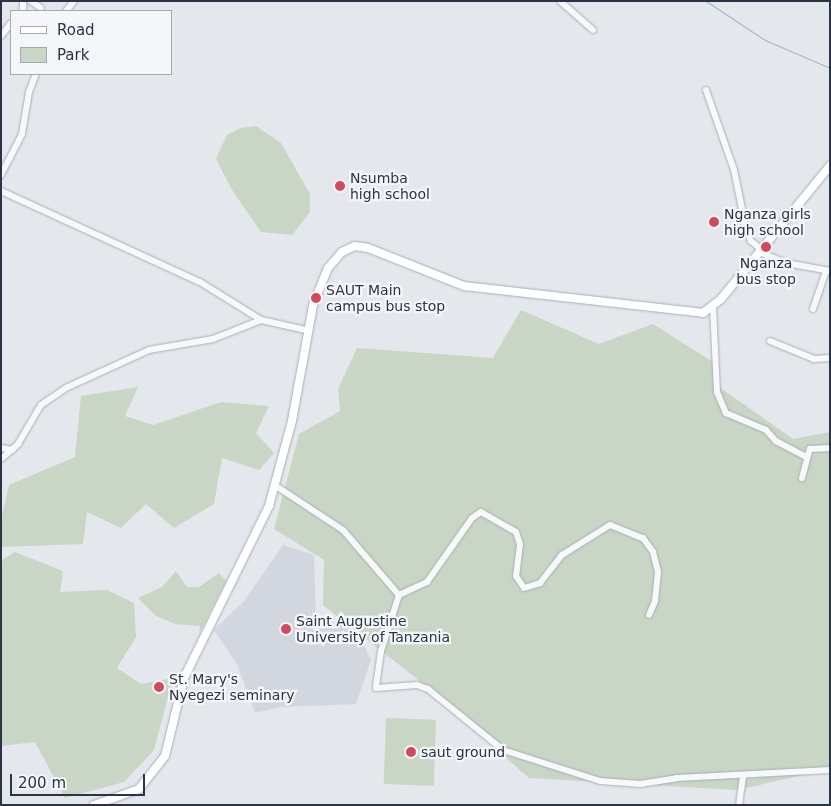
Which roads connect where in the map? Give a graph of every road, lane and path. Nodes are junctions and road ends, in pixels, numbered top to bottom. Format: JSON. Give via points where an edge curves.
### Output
{"nodes":[{"id":1,"x":31,"y":1,"type":"edge"},
{"id":2,"x":560,"y":1,"type":"edge"},
{"id":3,"x":41,"y":8,"type":"dead end"},
{"id":4,"x":10,"y":24,"type":"edge"},
{"id":5,"x":593,"y":30,"type":"dead end"},
{"id":6,"x":1,"y":36,"type":"edge"},
{"id":7,"x":36,"y":75,"type":"edge"},
{"id":8,"x":706,"y":90,"type":"dead end"},
{"id":9,"x":830,"y":166,"type":"edge"},
{"id":10,"x":1,"y":175,"type":"edge"},
{"id":11,"x":1,"y":191,"type":"edge"},
{"id":12,"x":760,"y":250,"type":"junction"},
{"id":13,"x":828,"y":271,"type":"edge"},
{"id":14,"x":713,"y":307,"type":"junction"},
{"id":15,"x":813,"y":309,"type":"dead end"},
{"id":16,"x":261,"y":320,"type":"junction"},
{"id":17,"x":306,"y":330,"type":"junction"},
{"id":18,"x":770,"y":340,"type":"dead end"},
{"id":19,"x":830,"y":358,"type":"edge"},
{"id":20,"x":1,"y":448,"type":"edge"},
{"id":21,"x":830,"y":448,"type":"edge"},
{"id":22,"x":13,"y":450,"type":"junction"},
{"id":23,"x":3,"y":457,"type":"edge"},
{"id":24,"x":806,"y":457,"type":"junction"},
{"id":25,"x":802,"y":478,"type":"dead end"},
{"id":26,"x":276,"y":486,"type":"junction"},
{"id":27,"x":399,"y":595,"type":"junction"},
{"id":28,"x":649,"y":615,"type":"dead end"},
{"id":29,"x":830,"y":770,"type":"edge"},
{"id":30,"x":743,"y":775,"type":"junction"},
{"id":31,"x":94,"y":805,"type":"edge"},
{"id":32,"x":739,"y":805,"type":"edge"}],
"edges":[{"from":1,"to":3,"type":"street"},
{"from":2,"to":5,"type":"street"},
{"from":4,"to":6,"type":"street"},
{"from":7,"to":10,"type":"street","via":[[29,92],[22,134]]},
{"from":8,"to":12,"type":"street","via":[[734,170],[746,228],[751,241]]},
{"from":9,"to":12,"type":"main road"},
{"from":11,"to":16,"type":"street","via":[[192,278]]},
{"from":12,"to":13,"type":"street","via":[[786,263]]},
{"from":12,"to":14,"type":"main road"},
{"from":13,"to":15,"type":"street"},
{"from":14,"to":17,"type":"main road","via":[[694,313],[464,286],[375,250],[355,246],[342,252],[328,268]]},
{"from":14,"to":24,"type":"street","via":[[717,392],[726,413],[766,430],[776,441]]},
{"from":16,"to":17,"type":"street"},
{"from":16,"to":22,"type":"street","via":[[213,339],[149,350],[68,388],[41,405]]},
{"from":17,"to":26,"type":"main road"},
{"from":18,"to":19,"type":"street","via":[[814,359]]},
{"from":20,"to":22,"type":"street"},
{"from":21,"to":24,"type":"street","via":[[810,449]]},
{"from":22,"to":23,"type":"street"},
{"from":24,"to":25,"type":"street"},
{"from":26,"to":27,"type":"street","via":[[343,530]]},
{"from":26,"to":31,"type":"main road","via":[[260,531],[184,678],[171,736],[160,764],[139,789]]},
{"from":27,"to":28,"type":"street","via":[[427,582],[472,518],[482,512],[519,538],[516,576],[524,588],[540,583],[562,555],[610,525],[642,538],[653,552],[658,572],[655,600]]},
{"from":27,"to":30,"type":"street","via":[[382,651],[376,688],[417,685],[428,689],[503,750],[579,777],[640,784]]},
{"from":29,"to":30,"type":"street"},
{"from":30,"to":32,"type":"street"}]}
